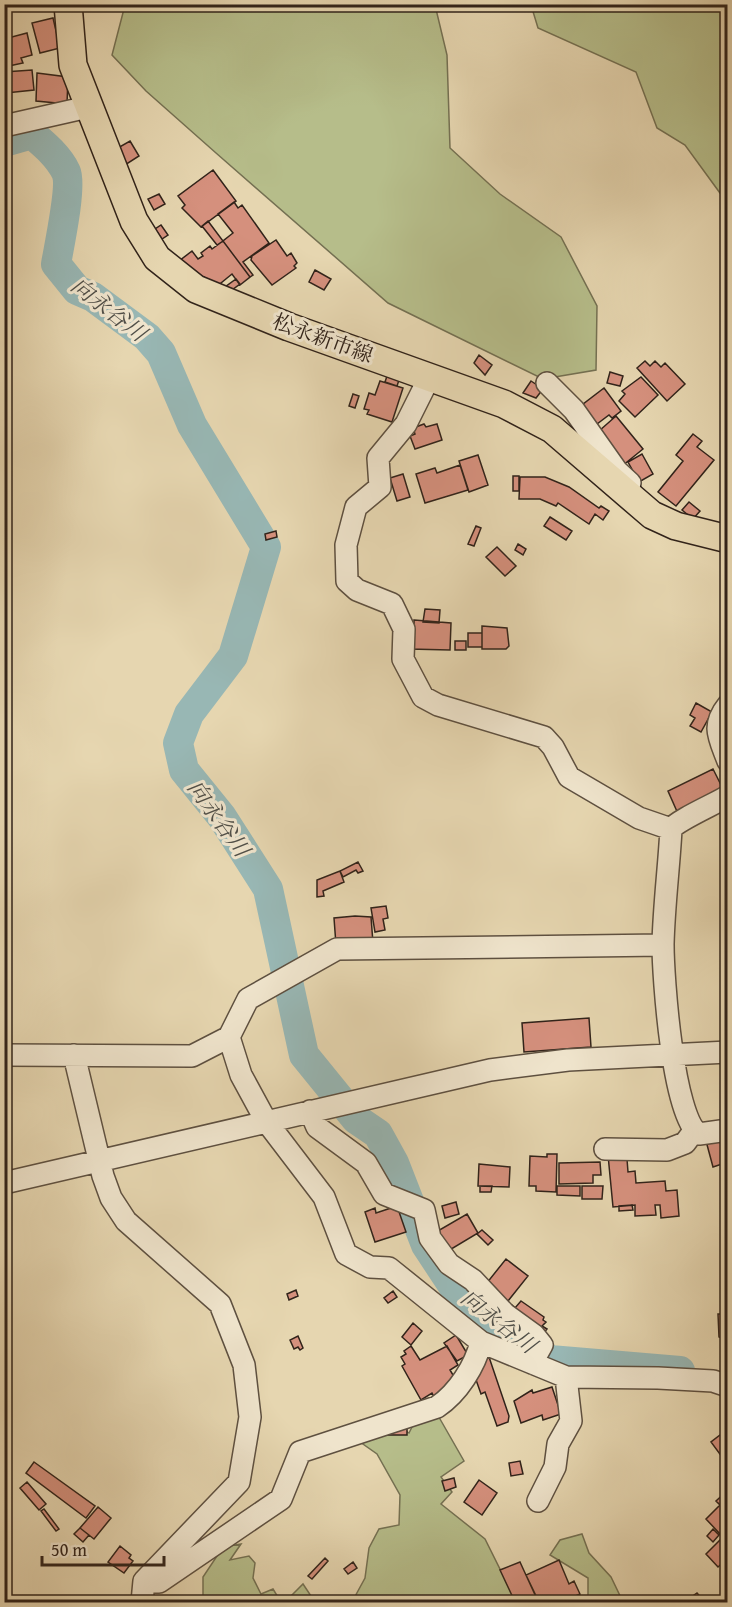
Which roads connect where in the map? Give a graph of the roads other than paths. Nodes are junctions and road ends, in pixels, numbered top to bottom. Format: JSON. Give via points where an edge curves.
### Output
{"nodes":[{"id":1,"x":68,"y":4,"type":"edge"},
{"id":2,"x":88,"y":107,"type":"junction"},
{"id":3,"x":4,"y":126,"type":"edge"},
{"id":4,"x":430,"y":376,"type":"junction"},
{"id":5,"x":547,"y":383,"type":"dead end"},
{"id":6,"x":670,"y":523,"type":"junction"},
{"id":7,"x":728,"y":539,"type":"edge"},
{"id":8,"x":728,"y":705,"type":"edge"},
{"id":9,"x":728,"y":760,"type":"edge"},
{"id":10,"x":728,"y":796,"type":"edge"},
{"id":11,"x":671,"y":829,"type":"junction"},
{"id":12,"x":663,"y":945,"type":"junction"},
{"id":13,"x":229,"y":1037,"type":"junction"},
{"id":14,"x":728,"y":1052,"type":"edge"},
{"id":15,"x":4,"y":1054,"type":"edge"},
{"id":16,"x":74,"y":1055,"type":"junction"},
{"id":17,"x":673,"y":1055,"type":"junction"},
{"id":18,"x":313,"y":1110,"type":"junction"},
{"id":19,"x":266,"y":1121,"type":"junction"},
{"id":20,"x":728,"y":1130,"type":"edge"},
{"id":21,"x":694,"y":1131,"type":"junction"},
{"id":22,"x":605,"y":1149,"type":"dead end"},
{"id":23,"x":99,"y":1160,"type":"junction"},
{"id":24,"x":4,"y":1183,"type":"edge"},
{"id":25,"x":481,"y":1342,"type":"junction"},
{"id":26,"x":532,"y":1363,"type":"junction"},
{"id":27,"x":566,"y":1377,"type":"junction"},
{"id":28,"x":728,"y":1386,"type":"edge"},
{"id":29,"x":538,"y":1502,"type":"dead end"},
{"id":30,"x":144,"y":1581,"type":"junction"},
{"id":31,"x":142,"y":1602,"type":"edge"}],
"edges":[{"from":1,"to":2,"type":"main road","name":"松永新市線","via":[[73,65]]},
{"from":2,"to":3,"type":"street"},
{"from":2,"to":4,"type":"main road","name":"松永新市線","via":[[135,221],[157,258],[196,289],[289,327]]},
{"from":4,"to":6,"type":"main road","name":"松永新市線","via":[[504,404],[552,429],[652,515]]},
{"from":4,"to":11,"type":"street","via":[[406,424],[378,458],[380,487],[356,507],[346,545],[347,581],[357,590],[392,604],[404,629],[403,659],[423,697],[544,737],[554,747],[568,777],[639,818]]},
{"from":5,"to":6,"type":"street","via":[[589,428],[616,471],[651,503],[672,516]]},
{"from":6,"to":7,"type":"main road","name":"松永新市線"},
{"from":8,"to":9,"type":"street","via":[[718,716],[717,732]]},
{"from":10,"to":11,"type":"street"},
{"from":11,"to":12,"type":"street"},
{"from":12,"to":13,"type":"street","via":[[337,949],[248,999]]},
{"from":12,"to":17,"type":"street"},
{"from":13,"to":16,"type":"street","via":[[192,1056]]},
{"from":13,"to":19,"type":"street","via":[[241,1075]]},
{"from":14,"to":17,"type":"street"},
{"from":15,"to":16,"type":"street"},
{"from":16,"to":23,"type":"street"},
{"from":17,"to":18,"type":"street","via":[[568,1060],[490,1070]]},
{"from":17,"to":21,"type":"street","via":[[680,1100]]},
{"from":18,"to":19,"type":"street"},
{"from":18,"to":26,"type":"street","via":[[317,1127],[366,1163],[384,1194],[424,1210],[430,1238],[448,1264],[473,1280],[505,1314],[534,1335],[542,1346]]},
{"from":19,"to":23,"type":"street"},
{"from":19,"to":25,"type":"street","via":[[324,1197],[346,1254],[370,1267],[389,1268]]},
{"from":20,"to":21,"type":"street","via":[[699,1134]]},
{"from":21,"to":22,"type":"street","via":[[685,1143],[666,1150]]},
{"from":23,"to":24,"type":"street"},
{"from":23,"to":30,"type":"street","via":[[111,1198],[126,1221],[220,1304],[244,1365],[250,1417],[239,1482]]},
{"from":25,"to":26,"type":"street"},
{"from":25,"to":30,"type":"street","via":[[452,1397],[437,1407],[300,1452],[281,1498],[159,1582]]},
{"from":26,"to":27,"type":"street"},
{"from":27,"to":28,"type":"street","via":[[713,1381]]},
{"from":27,"to":29,"type":"street","via":[[571,1421],[558,1444],[555,1467]]},
{"from":30,"to":31,"type":"street"}]}
